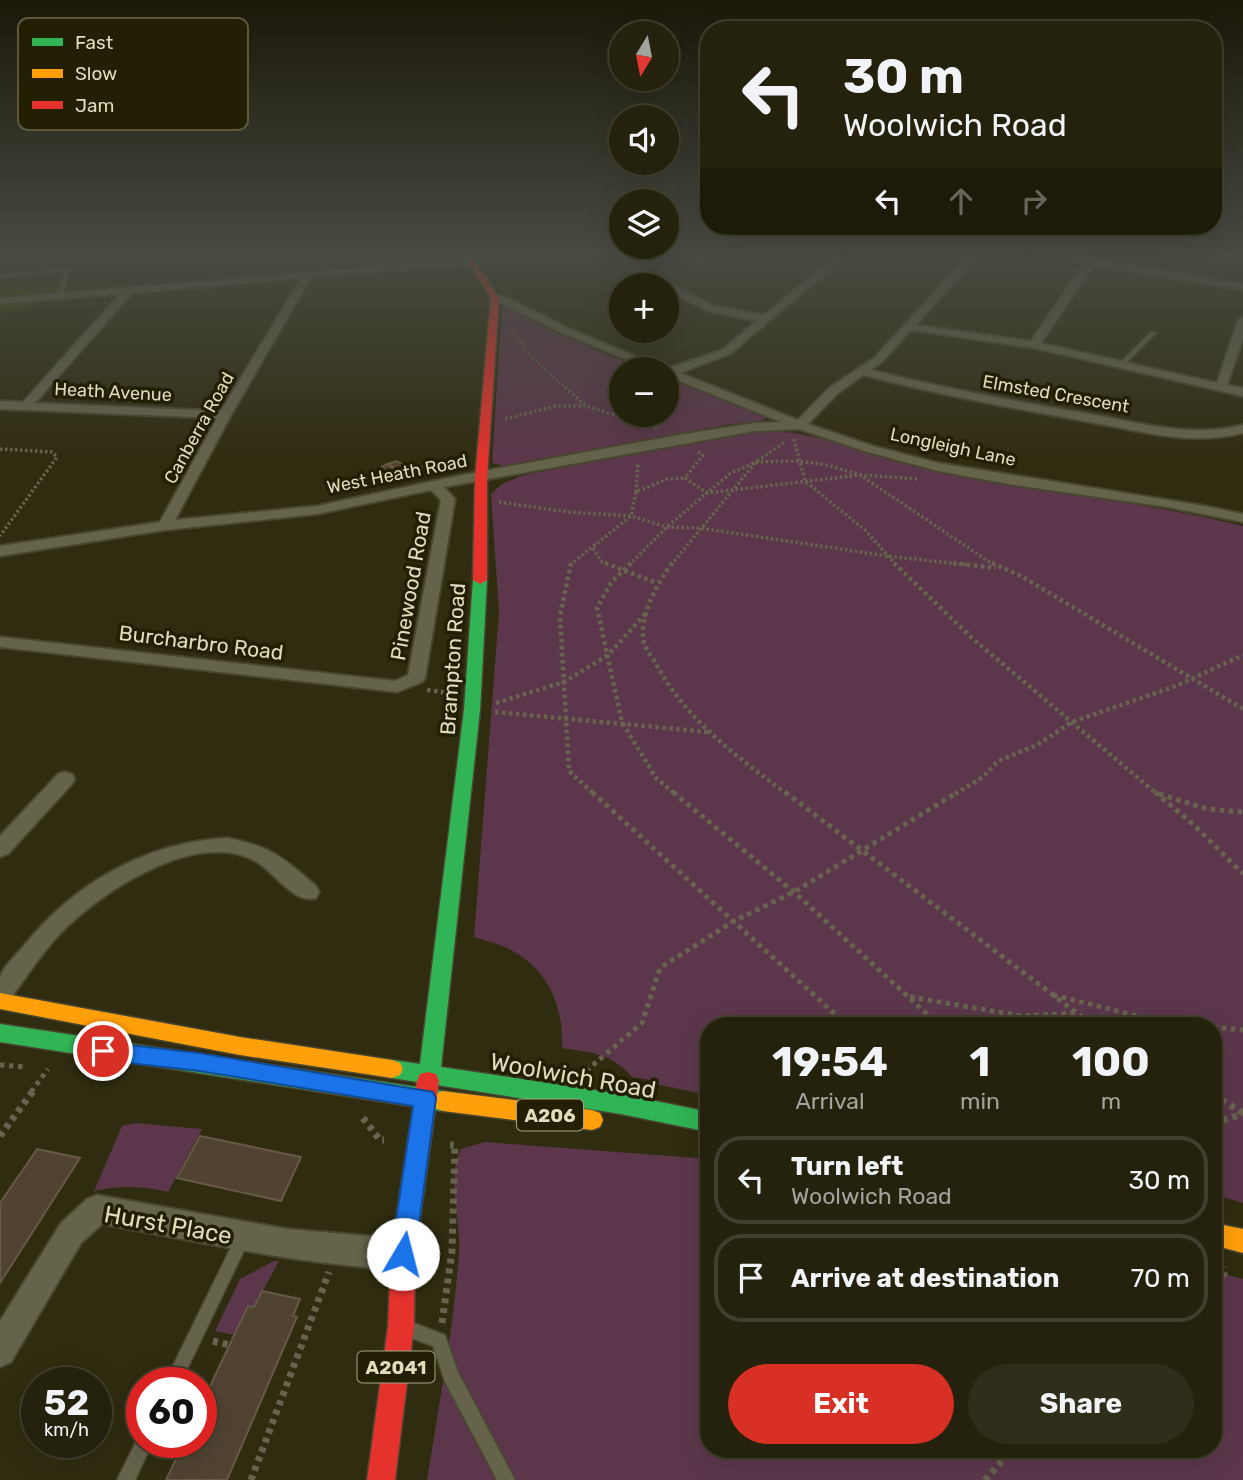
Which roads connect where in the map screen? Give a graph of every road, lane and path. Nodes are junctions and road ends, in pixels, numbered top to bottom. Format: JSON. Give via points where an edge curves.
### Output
{"nodes":[{"id":1,"x":101,"y":322,"type":"edge"},
{"id":2,"x":280,"y":322,"type":"edge"},
{"id":3,"x":493,"y":322,"type":"edge"},
{"id":4,"x":495,"y":322,"type":"edge"},
{"id":5,"x":548,"y":322,"type":"edge"},
{"id":6,"x":762,"y":322,"type":"edge"},
{"id":7,"x":914,"y":322,"type":"edge"},
{"id":8,"x":1049,"y":322,"type":"edge"},
{"id":9,"x":910,"y":327,"type":"junction"},
{"id":10,"x":1242,"y":328,"type":"edge"},
{"id":11,"x":1153,"y":333,"type":"dead end"},
{"id":12,"x":1034,"y":345,"type":"junction"},
{"id":13,"x":630,"y":357,"type":"edge"},
{"id":14,"x":1121,"y":365,"type":"junction"},
{"id":15,"x":679,"y":367,"type":"edge"},
{"id":16,"x":864,"y":372,"type":"junction"},
{"id":17,"x":679,"y":377,"type":"edge"},
{"id":18,"x":1220,"y":387,"type":"junction"},
{"id":19,"x":1243,"y":392,"type":"edge"},
{"id":20,"x":0,"y":405,"type":"edge"},
{"id":21,"x":26,"y":406,"type":"junction"},
{"id":22,"x":586,"y":406,"type":"junction"},
{"id":23,"x":225,"y":415,"type":"junction"},
{"id":24,"x":485,"y":423,"type":"junction"},
{"id":25,"x":800,"y":425,"type":"junction"},
{"id":26,"x":1243,"y":429,"type":"edge"},
{"id":27,"x":678,"y":439,"type":"junction"},
{"id":28,"x":636,"y":448,"type":"junction"},
{"id":29,"x":0,"y":449,"type":"edge"},
{"id":30,"x":798,"y":461,"type":"junction"},
{"id":31,"x":756,"y":463,"type":"junction"},
{"id":32,"x":860,"y":475,"type":"junction"},
{"id":33,"x":481,"y":478,"type":"junction"},
{"id":34,"x":685,"y":478,"type":"junction"},
{"id":35,"x":805,"y":481,"type":"junction"},
{"id":36,"x":926,"y":481,"type":"dead end"},
{"id":37,"x":435,"y":486,"type":"junction"},
{"id":38,"x":737,"y":489,"type":"junction"},
{"id":39,"x":636,"y":492,"type":"junction"},
{"id":40,"x":707,"y":493,"type":"junction"},
{"id":41,"x":481,"y":499,"type":"junction"},
{"id":42,"x":631,"y":516,"type":"junction"},
{"id":43,"x":1243,"y":518,"type":"edge"},
{"id":44,"x":165,"y":526,"type":"junction"},
{"id":45,"x":667,"y":527,"type":"junction"},
{"id":46,"x":700,"y":528,"type":"junction"},
{"id":47,"x":0,"y":536,"type":"edge"},
{"id":48,"x":593,"y":548,"type":"junction"},
{"id":49,"x":0,"y":551,"type":"edge"},
{"id":50,"x":887,"y":556,"type":"junction"},
{"id":51,"x":999,"y":568,"type":"junction"},
{"id":52,"x":625,"y":569,"type":"junction"},
{"id":53,"x":657,"y":583,"type":"junction"},
{"id":54,"x":647,"y":612,"type":"junction"},
{"id":55,"x":0,"y":642,"type":"edge"},
{"id":56,"x":608,"y":655,"type":"junction"},
{"id":57,"x":1243,"y":655,"type":"edge"},
{"id":58,"x":1192,"y":679,"type":"junction"},
{"id":59,"x":564,"y":682,"type":"junction"},
{"id":60,"x":397,"y":687,"type":"junction"},
{"id":61,"x":1243,"y":709,"type":"edge"},
{"id":62,"x":472,"y":710,"type":"junction"},
{"id":63,"x":568,"y":720,"type":"junction"},
{"id":64,"x":622,"y":722,"type":"junction"},
{"id":65,"x":1072,"y":722,"type":"junction"},
{"id":66,"x":710,"y":732,"type":"junction"},
{"id":67,"x":65,"y":779,"type":"dead end"},
{"id":68,"x":1156,"y":793,"type":"junction"},
{"id":69,"x":1243,"y":812,"type":"edge"},
{"id":70,"x":0,"y":849,"type":"edge"},
{"id":71,"x":862,"y":849,"type":"junction"},
{"id":72,"x":1243,"y":874,"type":"edge"},
{"id":73,"x":308,"y":892,"type":"dead end"},
{"id":74,"x":794,"y":892,"type":"junction"},
{"id":75,"x":734,"y":921,"type":"junction"},
{"id":76,"x":0,"y":994,"type":"edge"},
{"id":77,"x":1051,"y":994,"type":"junction"},
{"id":78,"x":909,"y":997,"type":"junction"},
{"id":79,"x":0,"y":1001,"type":"edge"},
{"id":80,"x":1075,"y":1013,"type":"junction"},
{"id":81,"x":838,"y":1017,"type":"edge"},
{"id":82,"x":930,"y":1017,"type":"edge"},
{"id":83,"x":1081,"y":1017,"type":"edge"},
{"id":84,"x":1141,"y":1017,"type":"edge"},
{"id":85,"x":1222,"y":1028,"type":"edge"},
{"id":86,"x":1243,"y":1030,"type":"edge"},
{"id":87,"x":0,"y":1033,"type":"edge"},
{"id":88,"x":48,"y":1069,"type":"dead end"},
{"id":89,"x":585,"y":1072,"type":"dead end"},
{"id":90,"x":429,"y":1075,"type":"junction"},
{"id":91,"x":425,"y":1098,"type":"junction"},
{"id":92,"x":1222,"y":1100,"type":"edge"},
{"id":93,"x":1243,"y":1113,"type":"edge"},
{"id":94,"x":674,"y":1117,"type":"junction"},
{"id":95,"x":1222,"y":1120,"type":"edge"},
{"id":96,"x":700,"y":1121,"type":"edge"},
{"id":97,"x":602,"y":1122,"type":"dead end"},
{"id":98,"x":627,"y":1122,"type":"dead end"},
{"id":99,"x":0,"y":1136,"type":"edge"},
{"id":100,"x":454,"y":1145,"type":"dead end"},
{"id":101,"x":1222,"y":1236,"type":"edge"},
{"id":102,"x":243,"y":1238,"type":"junction"},
{"id":103,"x":1243,"y":1241,"type":"edge"},
{"id":104,"x":337,"y":1251,"type":"junction"},
{"id":105,"x":403,"y":1254,"type":"junction"},
{"id":106,"x":1223,"y":1262,"type":"dead end"},
{"id":107,"x":1222,"y":1275,"type":"edge"},
{"id":108,"x":401,"y":1326,"type":"junction"},
{"id":109,"x":439,"y":1341,"type":"junction"},
{"id":110,"x":0,"y":1351,"type":"edge"},
{"id":111,"x":180,"y":1367,"type":"edge"},
{"id":112,"x":137,"y":1458,"type":"edge"},
{"id":113,"x":1005,"y":1458,"type":"edge"},
{"id":114,"x":126,"y":1480,"type":"edge"},
{"id":115,"x":251,"y":1480,"type":"edge"},
{"id":116,"x":381,"y":1480,"type":"edge"},
{"id":117,"x":506,"y":1480,"type":"edge"},
{"id":118,"x":985,"y":1480,"type":"edge"}],
"edges":[{"from":1,"to":21,"type":"street"},
{"from":2,"to":23,"type":"street","name":"Canberra Road"},
{"from":3,"to":24,"type":"street","name":"Brampton Road"},
{"from":4,"to":22,"type":"path","via":[[516,336],[531,357]]},
{"from":5,"to":13,"type":"street","name":"Longleigh Lane"},
{"from":6,"to":15,"type":"street","via":[[726,352]]},
{"from":7,"to":9,"type":"street"},
{"from":8,"to":12,"type":"street"},
{"from":9,"to":12,"type":"street"},
{"from":9,"to":16,"type":"street"},
{"from":10,"to":18,"type":"street"},
{"from":11,"to":14,"type":"lane"},
{"from":12,"to":14,"type":"street"},
{"from":14,"to":18,"type":"street"},
{"from":16,"to":25,"type":"street","via":[[833,391]]},
{"from":16,"to":26,"type":"street","name":"Elmsted Crescent","via":[[995,402],[1166,432],[1226,435]]},
{"from":17,"to":25,"type":"street","name":"Longleigh Lane"},
{"from":18,"to":19,"type":"street"},
{"from":20,"to":21,"type":"street","name":"Heath Avenue"},
{"from":21,"to":23,"type":"street","name":"Heath Avenue"},
{"from":22,"to":24,"type":"path","via":[[557,406]]},
{"from":22,"to":27,"type":"path","via":[[650,423]]},
{"from":23,"to":44,"type":"street","name":"Canberra Road"},
{"from":24,"to":33,"type":"street","name":"Brampton Road"},
{"from":25,"to":27,"type":"street","name":"West Heath Road"},
{"from":25,"to":43,"type":"street","name":"Longleigh Lane","via":[[941,468]]},
{"from":27,"to":28,"type":"street","name":"West Heath Road"},
{"from":27,"to":34,"type":"path","via":[[703,455]]},
{"from":28,"to":33,"type":"street","name":"West Heath Road"},
{"from":28,"to":39,"type":"path","via":[[640,455]]},
{"from":29,"to":47,"type":"path","via":[[52,452],[57,457]]},
{"from":30,"to":31,"type":"path"},
{"from":30,"to":31,"type":"path","via":[[793,436]]},
{"from":30,"to":32,"type":"path"},
{"from":30,"to":35,"type":"path"},
{"from":31,"to":38,"type":"path"},
{"from":31,"to":40,"type":"path","via":[[731,473]]},
{"from":32,"to":35,"type":"path"},
{"from":32,"to":36,"type":"path"},
{"from":32,"to":51,"type":"path"},
{"from":33,"to":37,"type":"street","name":"West Heath Road"},
{"from":33,"to":41,"type":"street","name":"Brampton Road"},
{"from":34,"to":39,"type":"path","via":[[667,479]]},
{"from":34,"to":40,"type":"path"},
{"from":35,"to":38,"type":"path"},
{"from":35,"to":50,"type":"path","via":[[866,531]]},
{"from":37,"to":44,"type":"street","name":"West Heath Road","via":[[317,510]]},
{"from":37,"to":60,"type":"street","name":"Pinewood Road","via":[[448,499],[416,678]]},
{"from":38,"to":40,"type":"path"},
{"from":38,"to":46,"type":"path"},
{"from":39,"to":42,"type":"path"},
{"from":40,"to":45,"type":"path"},
{"from":41,"to":42,"type":"path"},
{"from":41,"to":62,"type":"street","name":"Brampton Road","via":[[480,614]]},
{"from":42,"to":45,"type":"path"},
{"from":42,"to":48,"type":"path"},
{"from":44,"to":49,"type":"street","name":"West Heath Road"},
{"from":45,"to":46,"type":"path"},
{"from":45,"to":52,"type":"path"},
{"from":46,"to":50,"type":"path"},
{"from":46,"to":53,"type":"path"},
{"from":48,"to":52,"type":"path","via":[[602,562]]},
{"from":48,"to":59,"type":"path","via":[[570,564],[560,616]]},
{"from":50,"to":51,"type":"path"},
{"from":50,"to":65,"type":"path","via":[[972,638]]},
{"from":51,"to":58,"type":"path","via":[[1021,576]]},
{"from":52,"to":53,"type":"path"},
{"from":52,"to":56,"type":"path","via":[[597,608]]},
{"from":53,"to":54,"type":"path"},
{"from":54,"to":56,"type":"path"},
{"from":54,"to":66,"type":"path","via":[[644,642],[673,694]]},
{"from":55,"to":60,"type":"street","name":"Burcharbro Road"},
{"from":56,"to":59,"type":"path"},
{"from":56,"to":64,"type":"path"},
{"from":57,"to":58,"type":"path"},
{"from":58,"to":61,"type":"path"},
{"from":58,"to":65,"type":"path"},
{"from":59,"to":62,"type":"path"},
{"from":59,"to":63,"type":"path"},
{"from":60,"to":62,"type":"path","via":[[443,692]]},
{"from":62,"to":63,"type":"path"},
{"from":62,"to":90,"type":"street","name":"Brampton Road"},
{"from":63,"to":64,"type":"path"},
{"from":63,"to":75,"type":"path","via":[[569,771]]},
{"from":64,"to":66,"type":"path"},
{"from":64,"to":74,"type":"path","via":[[656,778]]},
{"from":65,"to":68,"type":"path"},
{"from":65,"to":71,"type":"path","via":[[1037,745],[998,761],[983,777]]},
{"from":66,"to":71,"type":"path"},
{"from":67,"to":70,"type":"street"},
{"from":68,"to":69,"type":"path","via":[[1208,809]]},
{"from":68,"to":72,"type":"path"},
{"from":71,"to":74,"type":"path"},
{"from":71,"to":77,"type":"path"},
{"from":73,"to":76,"type":"street","via":[[268,858],[234,846],[185,850],[104,885],[79,904],[48,932]]},
{"from":74,"to":75,"type":"path"},
{"from":74,"to":78,"type":"path"},
{"from":75,"to":81,"type":"path"},
{"from":75,"to":89,"type":"path","via":[[660,968],[642,1023]]},
{"from":77,"to":80,"type":"path"},
{"from":77,"to":84,"type":"path"},
{"from":78,"to":80,"type":"path","via":[[1023,1016]]},
{"from":78,"to":82,"type":"path"},
{"from":79,"to":90,"type":"street","name":"Woolwich Road","number":"A206","via":[[240,1046]]},
{"from":80,"to":83,"type":"path"},
{"from":85,"to":86,"type":"path"},
{"from":87,"to":91,"type":"street","name":"Woolwich Road","number":"A206"},
{"from":88,"to":99,"type":"path"},
{"from":90,"to":91,"type":"street","number":"A2041"},
{"from":90,"to":94,"type":"street","name":"Woolwich Road","number":"A206","via":[[621,1104]]},
{"from":91,"to":97,"type":"street","name":"Woolwich Road","number":"A206"},
{"from":91,"to":105,"type":"street","number":"A2041"},
{"from":92,"to":93,"type":"path"},
{"from":93,"to":95,"type":"path"},
{"from":94,"to":96,"type":"street","number":"A206"},
{"from":94,"to":98,"type":"street","name":"Woolwich Road","number":"A206"},
{"from":100,"to":109,"type":"path","via":[[452,1251]]},
{"from":101,"to":103,"type":"street"},
{"from":102,"to":104,"type":"street","name":"Hurst Place"},
{"from":102,"to":110,"type":"street","name":"Hurst Place","via":[[97,1209],[71,1233]]},
{"from":102,"to":111,"type":"lane","name":"Hurst Place"},
{"from":104,"to":105,"type":"street","name":"Hurst Place"},
{"from":104,"to":115,"type":"path"},
{"from":105,"to":108,"type":"street","number":"A2041"},
{"from":106,"to":107,"type":"path"},
{"from":108,"to":109,"type":"lane"},
{"from":108,"to":116,"type":"street","number":"A2041"},
{"from":109,"to":117,"type":"lane"},
{"from":112,"to":114,"type":"lane"},
{"from":113,"to":118,"type":"path"}]}
